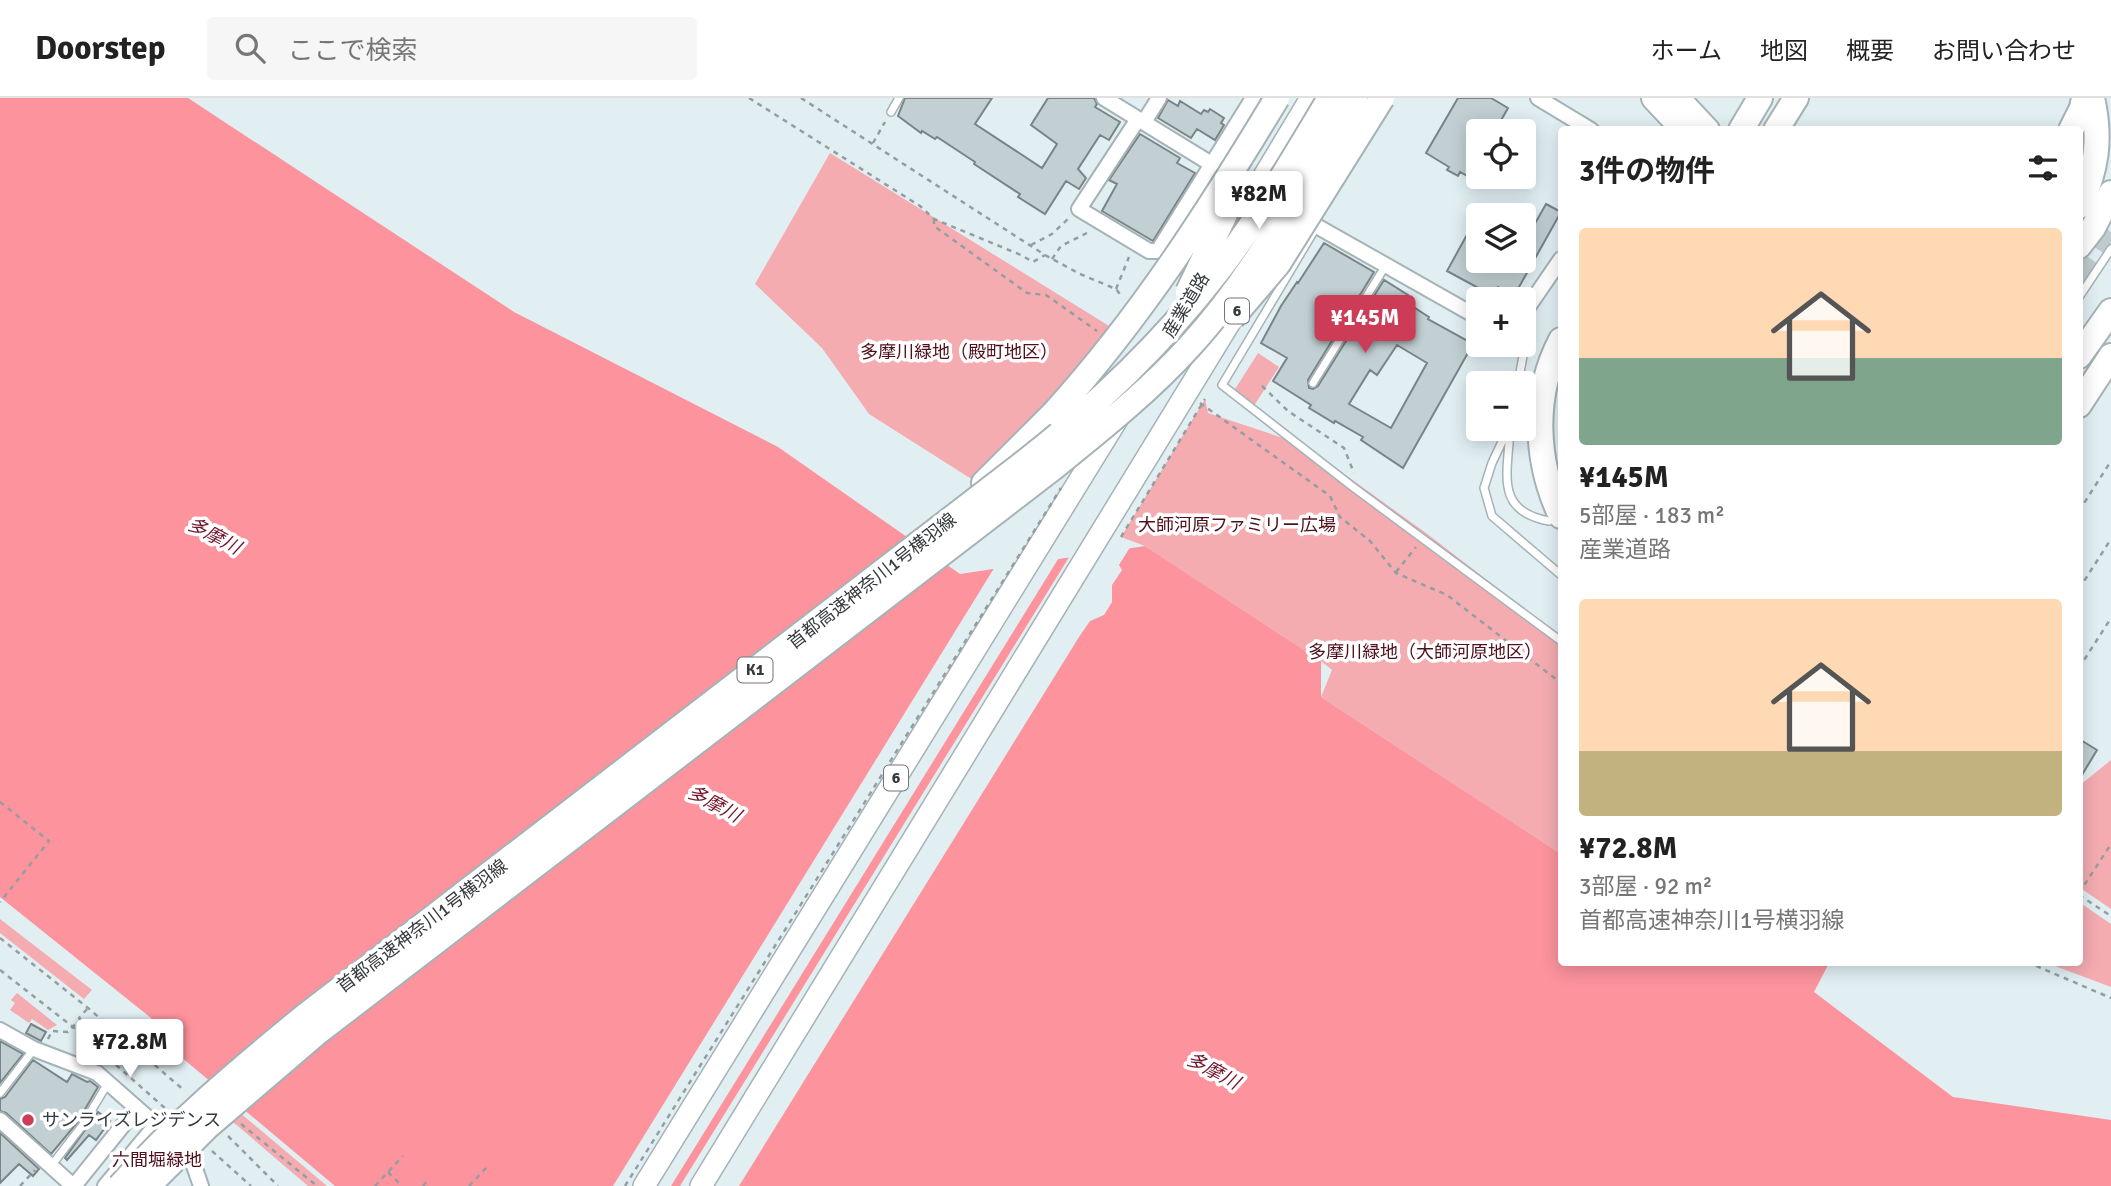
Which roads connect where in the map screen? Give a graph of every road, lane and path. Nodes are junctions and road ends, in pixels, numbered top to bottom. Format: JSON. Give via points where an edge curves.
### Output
{"nodes":[{"id":1,"x":749,"y":98,"type":"edge"},
{"id":2,"x":801,"y":98,"type":"edge"},
{"id":3,"x":900,"y":98,"type":"edge"},
{"id":4,"x":1104,"y":98,"type":"edge"},
{"id":5,"x":1159,"y":98,"type":"edge"},
{"id":6,"x":1253,"y":98,"type":"edge"},
{"id":7,"x":1277,"y":98,"type":"edge"},
{"id":8,"x":1290,"y":98,"type":"edge"},
{"id":9,"x":1311,"y":98,"type":"edge"},
{"id":10,"x":1330,"y":98,"type":"edge"},
{"id":11,"x":1355,"y":98,"type":"edge"},
{"id":12,"x":1364,"y":98,"type":"edge"},
{"id":13,"x":1382,"y":98,"type":"edge"},
{"id":14,"x":1538,"y":98,"type":"edge"},
{"id":15,"x":1654,"y":98,"type":"edge"},
{"id":16,"x":1677,"y":98,"type":"edge"},
{"id":17,"x":1760,"y":98,"type":"edge"},
{"id":18,"x":1769,"y":98,"type":"edge"},
{"id":19,"x":1796,"y":98,"type":"edge"},
{"id":20,"x":2084,"y":98,"type":"edge"},
{"id":21,"x":2092,"y":98,"type":"edge"},
{"id":22,"x":891,"y":112,"type":"joint"},
{"id":23,"x":1141,"y":120,"type":"junction"},
{"id":24,"x":1584,"y":126,"type":"edge"},
{"id":25,"x":1680,"y":126,"type":"edge"},
{"id":26,"x":1703,"y":126,"type":"edge"},
{"id":27,"x":1743,"y":126,"type":"edge"},
{"id":28,"x":1752,"y":126,"type":"edge"},
{"id":29,"x":1780,"y":126,"type":"edge"},
{"id":30,"x":2073,"y":126,"type":"edge"},
{"id":31,"x":873,"y":143,"type":"junction"},
{"id":32,"x":1213,"y":165,"type":"junction"},
{"id":33,"x":2111,"y":193,"type":"edge"},
{"id":34,"x":2083,"y":197,"type":"edge"},
{"id":35,"x":1247,"y":204,"type":"junction"},
{"id":36,"x":1079,"y":209,"type":"junction"},
{"id":37,"x":1317,"y":226,"type":"junction"},
{"id":38,"x":1288,"y":227,"type":"junction"},
{"id":39,"x":1088,"y":232,"type":"dead end"},
{"id":40,"x":2083,"y":241,"type":"edge"},
{"id":41,"x":1031,"y":245,"type":"junction"},
{"id":42,"x":2111,"y":249,"type":"edge"},
{"id":43,"x":1130,"y":254,"type":"dead end"},
{"id":44,"x":1045,"y":255,"type":"junction"},
{"id":45,"x":1052,"y":259,"type":"junction"},
{"id":46,"x":1558,"y":263,"type":"edge"},
{"id":47,"x":1386,"y":265,"type":"junction"},
{"id":48,"x":1116,"y":289,"type":"junction"},
{"id":49,"x":2083,"y":291,"type":"edge"},
{"id":50,"x":1536,"y":295,"type":"edge"},
{"id":51,"x":1124,"y":299,"type":"dead end"},
{"id":52,"x":1466,"y":309,"type":"edge"},
{"id":53,"x":2111,"y":311,"type":"edge"},
{"id":54,"x":1558,"y":348,"type":"edge"},
{"id":55,"x":2083,"y":350,"type":"edge"},
{"id":56,"x":2109,"y":360,"type":"edge"},
{"id":57,"x":1145,"y":364,"type":"junction"},
{"id":58,"x":1313,"y":383,"type":"dead end"},
{"id":59,"x":1262,"y":386,"type":"dead end"},
{"id":60,"x":2083,"y":391,"type":"edge"},
{"id":61,"x":1195,"y":397,"type":"junction"},
{"id":62,"x":2083,"y":399,"type":"edge"},
{"id":63,"x":1101,"y":429,"type":"junction"},
{"id":64,"x":1503,"y":441,"type":"edge"},
{"id":65,"x":1509,"y":441,"type":"edge"},
{"id":66,"x":2111,"y":461,"type":"edge"},
{"id":67,"x":1065,"y":482,"type":"dead end"},
{"id":68,"x":1357,"y":482,"type":"dead end"},
{"id":69,"x":1329,"y":496,"type":"dead end"},
{"id":70,"x":2083,"y":505,"type":"edge"},
{"id":71,"x":1555,"y":519,"type":"edge"},
{"id":72,"x":928,"y":537,"type":"junction"},
{"id":73,"x":1121,"y":537,"type":"dead end"},
{"id":74,"x":1422,"y":538,"type":"junction"},
{"id":75,"x":2111,"y":539,"type":"edge"},
{"id":76,"x":1558,"y":572,"type":"edge"},
{"id":77,"x":1396,"y":573,"type":"junction"},
{"id":78,"x":2083,"y":583,"type":"edge"},
{"id":79,"x":2111,"y":618,"type":"edge"},
{"id":80,"x":1558,"y":639,"type":"edge"},
{"id":81,"x":2083,"y":662,"type":"edge"},
{"id":82,"x":1558,"y":681,"type":"edge"},
{"id":83,"x":0,"y":802,"type":"edge"},
{"id":84,"x":2111,"y":844,"type":"edge"},
{"id":85,"x":2083,"y":888,"type":"edge"},
{"id":86,"x":2083,"y":897,"type":"edge"},
{"id":87,"x":0,"y":902,"type":"edge"},
{"id":88,"x":2111,"y":916,"type":"edge"},
{"id":89,"x":0,"y":938,"type":"edge"},
{"id":90,"x":2036,"y":966,"type":"edge"},
{"id":91,"x":0,"y":970,"type":"edge"},
{"id":92,"x":2111,"y":998,"type":"edge"},
{"id":93,"x":88,"y":1007,"type":"junction"},
{"id":94,"x":73,"y":1027,"type":"junction"},
{"id":95,"x":0,"y":1030,"type":"edge"},
{"id":96,"x":55,"y":1031,"type":"dead end"},
{"id":97,"x":34,"y":1049,"type":"junction"},
{"id":98,"x":108,"y":1083,"type":"junction"},
{"id":99,"x":0,"y":1093,"type":"edge"},
{"id":100,"x":193,"y":1099,"type":"dead end"},
{"id":101,"x":136,"y":1109,"type":"junction"},
{"id":102,"x":174,"y":1116,"type":"dead end"},
{"id":103,"x":0,"y":1120,"type":"edge"},
{"id":104,"x":238,"y":1121,"type":"dead end"},
{"id":105,"x":156,"y":1125,"type":"junction"},
{"id":106,"x":226,"y":1134,"type":"dead end"},
{"id":107,"x":213,"y":1151,"type":"dead end"},
{"id":108,"x":403,"y":1156,"type":"dead end"},
{"id":109,"x":190,"y":1158,"type":"junction"},
{"id":110,"x":48,"y":1163,"type":"junction"},
{"id":111,"x":488,"y":1166,"type":"dead end"},
{"id":112,"x":388,"y":1172,"type":"junction"},
{"id":113,"x":428,"y":1181,"type":"dead end"},
{"id":114,"x":20,"y":1186,"type":"edge"},
{"id":115,"x":73,"y":1186,"type":"edge"},
{"id":116,"x":105,"y":1186,"type":"edge"},
{"id":117,"x":120,"y":1186,"type":"edge"},
{"id":118,"x":148,"y":1186,"type":"edge"},
{"id":119,"x":164,"y":1186,"type":"edge"},
{"id":120,"x":201,"y":1186,"type":"edge"},
{"id":121,"x":251,"y":1186,"type":"edge"},
{"id":122,"x":278,"y":1186,"type":"edge"},
{"id":123,"x":317,"y":1186,"type":"edge"},
{"id":124,"x":375,"y":1186,"type":"edge"},
{"id":125,"x":402,"y":1186,"type":"edge"},
{"id":126,"x":423,"y":1186,"type":"edge"},
{"id":127,"x":469,"y":1186,"type":"edge"},
{"id":128,"x":625,"y":1186,"type":"edge"},
{"id":129,"x":644,"y":1186,"type":"edge"},
{"id":130,"x":701,"y":1186,"type":"edge"}],
"edges":[{"from":1,"to":44,"type":"path","via":[[934,219],[1033,262]]},
{"from":2,"to":31,"type":"path"},
{"from":3,"to":22,"type":"lane"},
{"from":4,"to":23,"type":"street"},
{"from":5,"to":23,"type":"street"},
{"from":6,"to":32,"type":"street"},
{"from":7,"to":72,"type":"highway","bridge":true,"via":[[1191,236],[1108,352],[1054,414]]},
{"from":8,"to":57,"type":"highway","bridge":true,"via":[[1238,186],[1202,265]]},
{"from":9,"to":35,"type":"main road","name":"産業道路","number":"6"},
{"from":10,"to":57,"type":"highway","name":"首都高速神奈川1号横羽線","number":"K1","bridge":true,"via":[[1216,274]]},
{"from":11,"to":63,"type":"highway","name":"首都高速神奈川1号横羽線","number":"K1","bridge":true,"via":[[1232,294],[1175,362]]},
{"from":12,"to":38,"type":"main road","number":"6"},
{"from":13,"to":63,"type":"highway","bridge":true,"via":[[1259,288],[1188,364]]},
{"from":14,"to":24,"type":"street"},
{"from":15,"to":25,"type":"highway"},
{"from":16,"to":26,"type":"highway"},
{"from":17,"to":27,"type":"highway"},
{"from":18,"to":28,"type":"highway"},
{"from":19,"to":29,"type":"highway"},
{"from":20,"to":30,"type":"highway"},
{"from":21,"to":34,"type":"highway","via":[[2097,152]]},
{"from":22,"to":31,"type":"path"},
{"from":23,"to":32,"type":"street"},
{"from":23,"to":36,"type":"street"},
{"from":31,"to":41,"type":"path"},
{"from":32,"to":36,"type":"street","via":[[1158,251],[1149,251]]},
{"from":33,"to":40,"type":"highway"},
{"from":35,"to":38,"type":"street"},
{"from":35,"to":57,"type":"main road","name":"産業道路","number":"6"},
{"from":36,"to":41,"type":"path","via":[[1052,234]]},
{"from":37,"to":38,"type":"street"},
{"from":37,"to":47,"type":"street"},
{"from":37,"to":74,"type":"lane","via":[[1222,385]]},
{"from":38,"to":61,"type":"main road","number":"6"},
{"from":39,"to":45,"type":"path","via":[[1061,246]]},
{"from":41,"to":44,"type":"path"},
{"from":42,"to":49,"type":"lane"},
{"from":43,"to":48,"type":"path"},
{"from":44,"to":45,"type":"path"},
{"from":45,"to":48,"type":"path"},
{"from":46,"to":50,"type":"street"},
{"from":47,"to":52,"type":"street","via":[[1418,277]]},
{"from":47,"to":58,"type":"lane"},
{"from":48,"to":51,"type":"path"},
{"from":53,"to":55,"type":"highway"},
{"from":54,"to":71,"type":"highway","via":[[1545,384],[1540,428]]},
{"from":56,"to":60,"type":"highway"},
{"from":56,"to":62,"type":"highway"},
{"from":57,"to":72,"type":"highway","name":"首都高速神奈川1号横羽線","number":"K1","bridge":true},
{"from":57,"to":129,"type":"main road","number":"6","bridge":true},
{"from":59,"to":68,"type":"path","via":[[1288,411],[1344,448]]},
{"from":61,"to":73,"type":"path","bridge":true},
{"from":61,"to":130,"type":"main road","number":"6"},
{"from":63,"to":118,"type":"highway","name":"首都高速神奈川1号横羽線","number":"K1","bridge":true,"via":[[318,1032],[207,1127]]},
{"from":64,"to":76,"type":"lane","via":[[1484,488],[1492,516]]},
{"from":65,"to":71,"type":"lane","via":[[1507,485],[1516,509],[1533,518]]},
{"from":66,"to":70,"type":"path"},
{"from":67,"to":128,"type":"path","bridge":true},
{"from":69,"to":77,"type":"path","via":[[1340,517],[1370,541]]},
{"from":72,"to":117,"type":"highway","name":"首都高速神奈川1号横羽線","number":"K1","bridge":true,"via":[[305,1016],[236,1072]]},
{"from":74,"to":77,"type":"path"},
{"from":74,"to":80,"type":"lane"},
{"from":75,"to":78,"type":"path"},
{"from":77,"to":82,"type":"path","via":[[1447,595]]},
{"from":79,"to":81,"type":"path"},
{"from":83,"to":87,"type":"path","via":[[49,841]]},
{"from":84,"to":85,"type":"path"},
{"from":86,"to":88,"type":"path"},
{"from":89,"to":93,"type":"path"},
{"from":90,"to":92,"type":"path"},
{"from":91,"to":94,"type":"path"},
{"from":93,"to":94,"type":"path","via":[[79,1018],[83,1022]]},
{"from":93,"to":100,"type":"path"},
{"from":94,"to":96,"type":"path","via":[[68,1032]]},
{"from":94,"to":102,"type":"path"},
{"from":95,"to":97,"type":"street"},
{"from":97,"to":98,"type":"street","via":[[97,1073]]},
{"from":97,"to":99,"type":"lane"},
{"from":98,"to":101,"type":"street"},
{"from":98,"to":110,"type":"lane","via":[[82,1126]]},
{"from":101,"to":105,"type":"street"},
{"from":101,"to":115,"type":"street"},
{"from":103,"to":110,"type":"street"},
{"from":104,"to":123,"type":"path"},
{"from":105,"to":109,"type":"street"},
{"from":105,"to":116,"type":"street"},
{"from":106,"to":122,"type":"path"},
{"from":107,"to":121,"type":"path"},
{"from":108,"to":112,"type":"path"},
{"from":109,"to":119,"type":"street"},
{"from":109,"to":120,"type":"street"},
{"from":110,"to":114,"type":"path"},
{"from":110,"to":115,"type":"street"},
{"from":111,"to":127,"type":"path"},
{"from":112,"to":124,"type":"path"},
{"from":112,"to":125,"type":"path"},
{"from":113,"to":126,"type":"path"}]}
